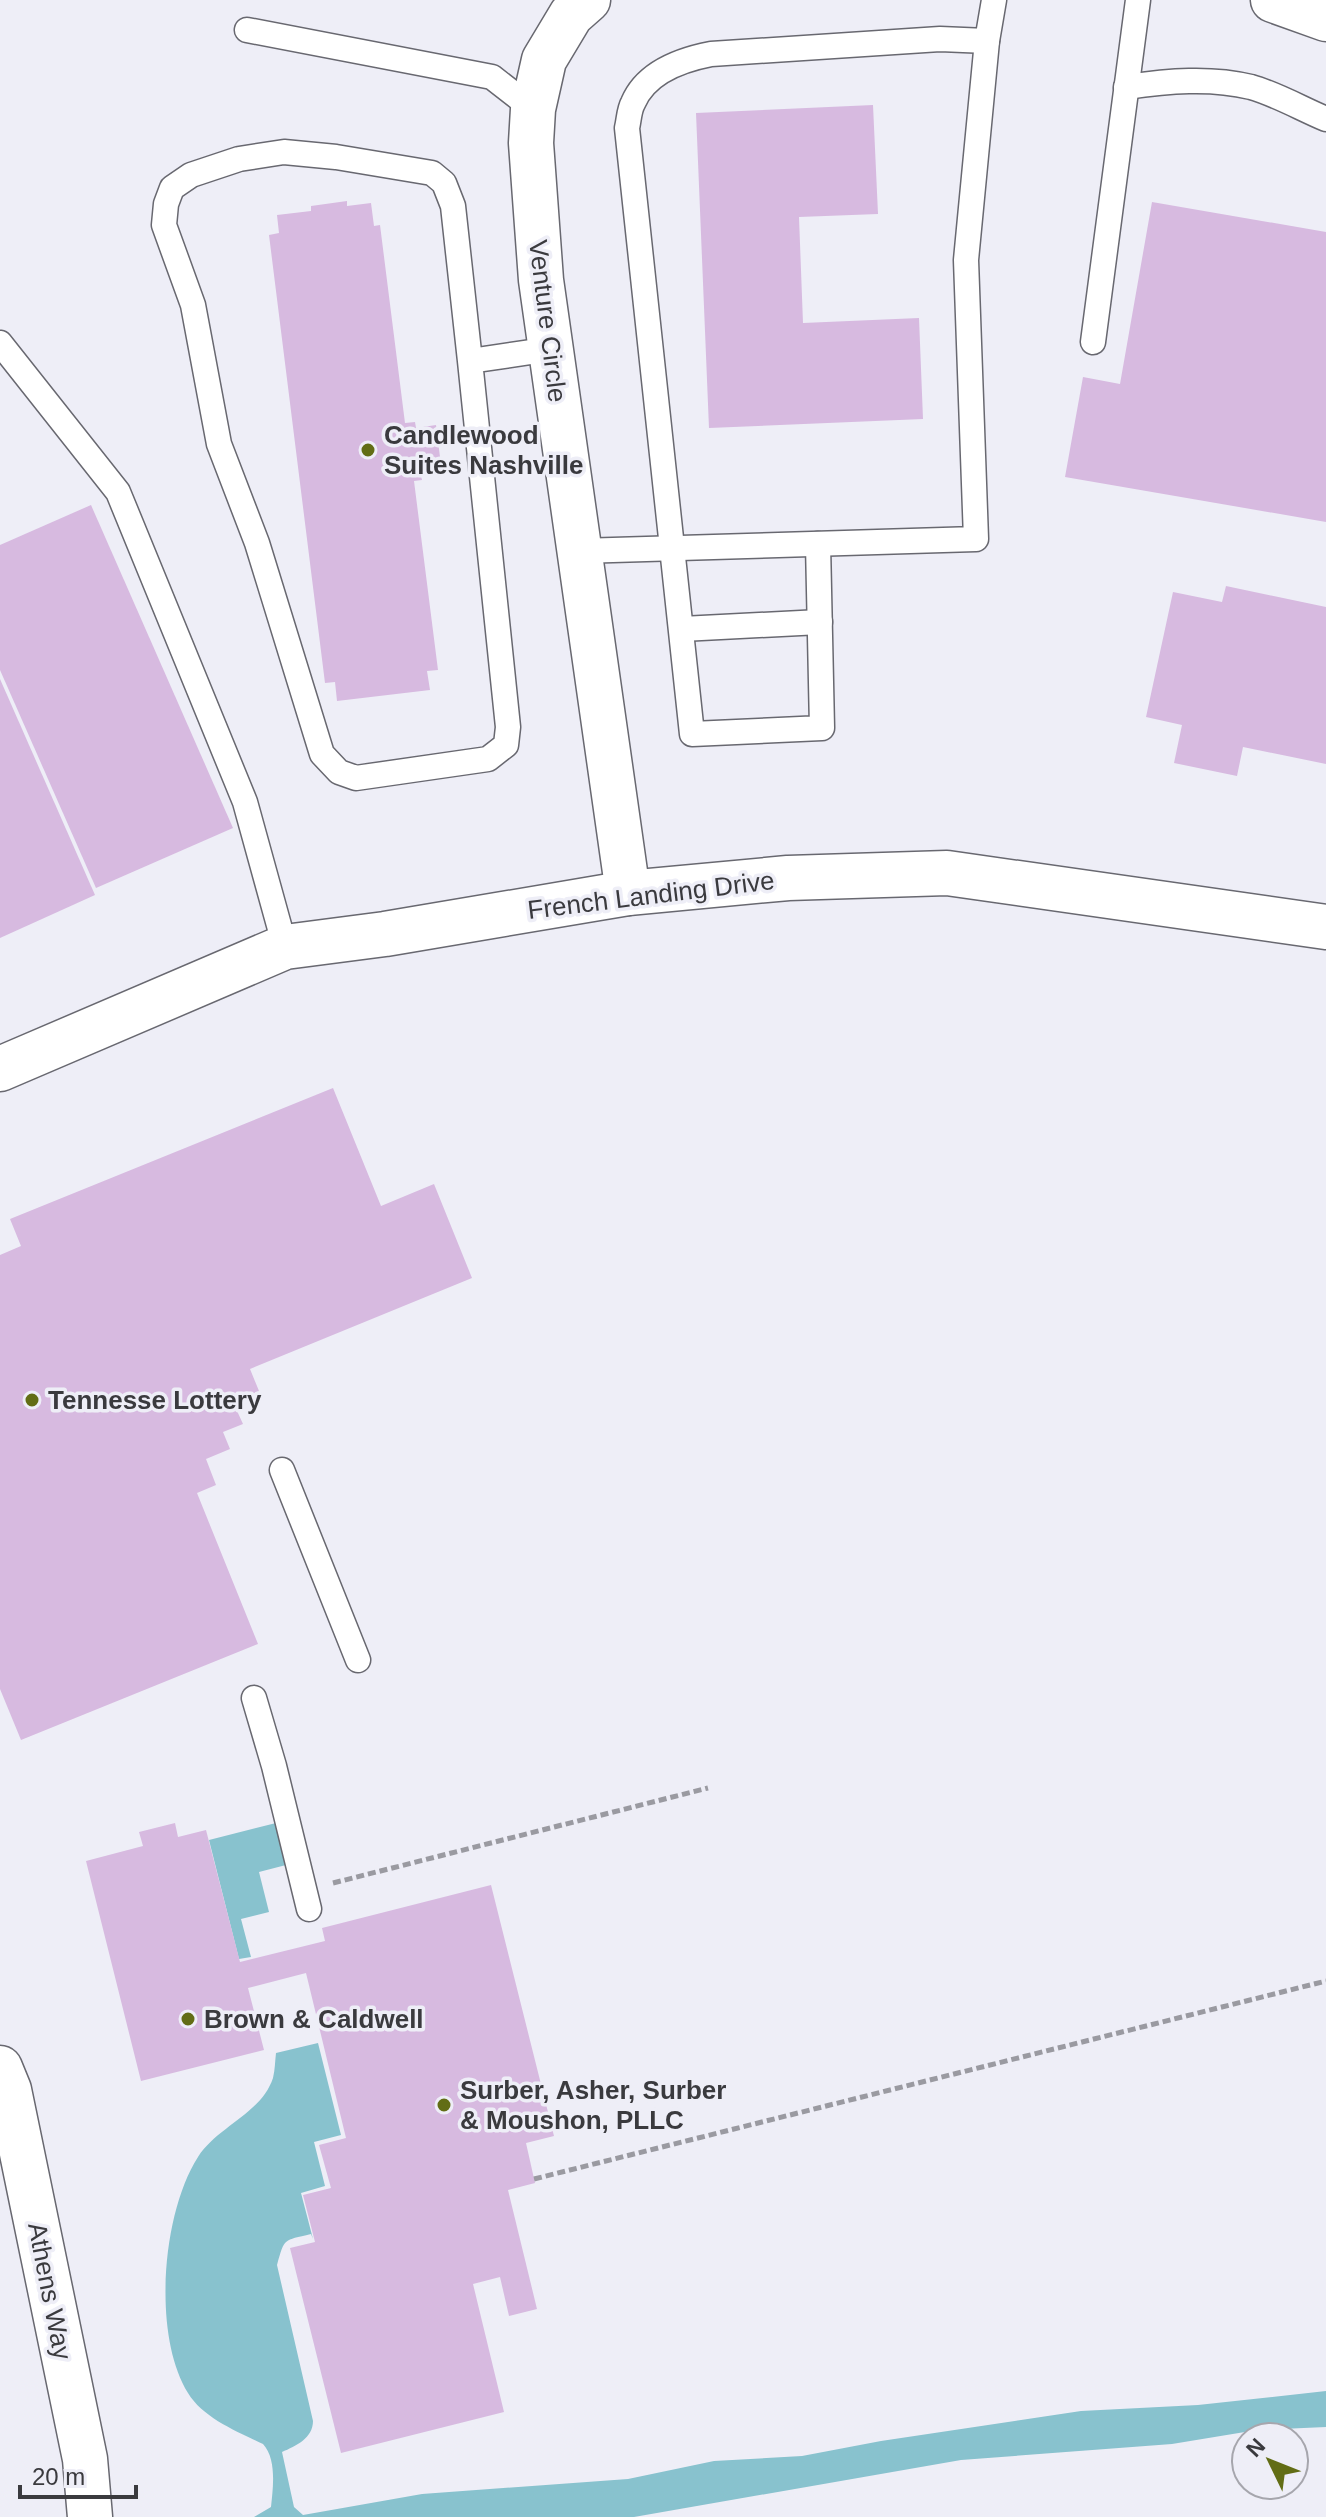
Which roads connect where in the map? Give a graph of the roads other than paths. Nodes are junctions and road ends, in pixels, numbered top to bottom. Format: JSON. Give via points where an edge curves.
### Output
{"nodes":[{"id":1,"x":588,"y":0,"type":"edge"},
{"id":2,"x":994,"y":0,"type":"edge"},
{"id":3,"x":1138,"y":0,"type":"edge"},
{"id":4,"x":1273,"y":0,"type":"edge"},
{"id":5,"x":1326,"y":19,"type":"edge"},
{"id":6,"x":247,"y":30,"type":"dead end"},
{"id":7,"x":987,"y":41,"type":"junction"},
{"id":8,"x":1126,"y":87,"type":"junction"},
{"id":9,"x":533,"y":109,"type":"junction"},
{"id":10,"x":1326,"y":119,"type":"edge"},
{"id":11,"x":1093,"y":342,"type":"dead end"},
{"id":12,"x":0,"y":343,"type":"edge"},
{"id":13,"x":551,"y":349,"type":"junction"},
{"id":14,"x":470,"y":361,"type":"junction"},
{"id":15,"x":818,"y":544,"type":"junction"},
{"id":16,"x":673,"y":548,"type":"junction"},
{"id":17,"x":579,"y":551,"type":"junction"},
{"id":18,"x":820,"y":622,"type":"junction"},
{"id":19,"x":682,"y":629,"type":"junction"},
{"id":20,"x":628,"y":893,"type":"junction"},
{"id":21,"x":1326,"y":927,"type":"edge"},
{"id":22,"x":285,"y":947,"type":"junction"},
{"id":23,"x":0,"y":1069,"type":"edge"},
{"id":24,"x":282,"y":1470,"type":"dead end"},
{"id":25,"x":358,"y":1660,"type":"dead end"},
{"id":26,"x":254,"y":1698,"type":"dead end"},
{"id":27,"x":307,"y":1900,"type":"road end"},
{"id":28,"x":0,"y":2068,"type":"edge"},
{"id":29,"x":90,"y":2517,"type":"edge"}],
"edges":[{"from":1,"to":9,"type":"street","name":"Venture Circle","via":[[571,15],[544,60]]},
{"from":2,"to":7,"type":"lane"},
{"from":3,"to":8,"type":"lane"},
{"from":4,"to":5,"type":"street"},
{"from":6,"to":9,"type":"lane","via":[[492,77]]},
{"from":7,"to":15,"type":"lane","via":[[966,260],[976,539]]},
{"from":7,"to":16,"type":"lane","via":[[940,39],[711,54],[664,69],[632,103],[627,128]]},
{"from":8,"to":10,"type":"lane","via":[[1171,81],[1252,87]]},
{"from":8,"to":11,"type":"lane"},
{"from":9,"to":13,"type":"street","name":"Venture Circle","via":[[538,247]]},
{"from":12,"to":22,"type":"lane","via":[[118,492],[245,802]]},
{"from":13,"to":14,"type":"lane"},
{"from":13,"to":17,"type":"street","name":"Venture Circle"},
{"from":14,"to":14,"type":"lane","via":[[506,745],[488,759],[356,778],[339,772],[322,754],[257,543],[219,444],[193,305],[164,225],[172,188],[191,175],[239,159],[284,152],[432,173],[444,183],[453,206]]},
{"from":15,"to":16,"type":"lane"},
{"from":15,"to":18,"type":"lane"},
{"from":16,"to":17,"type":"lane"},
{"from":16,"to":19,"type":"lane"},
{"from":17,"to":20,"type":"street","name":"Venture Circle"},
{"from":18,"to":19,"type":"lane"},
{"from":18,"to":19,"type":"lane","via":[[822,728],[692,734]]},
{"from":20,"to":21,"type":"street","name":"French Landing Drive","via":[[788,878],[947,873]]},
{"from":20,"to":22,"type":"street","name":"French Landing Drive"},
{"from":22,"to":23,"type":"street","name":"French Landing Drive"},
{"from":24,"to":25,"type":"lane"},
{"from":26,"to":27,"type":"lane"},
{"from":28,"to":29,"type":"street","name":"Athens Way","via":[[9,2090],[85,2459]]}]}
